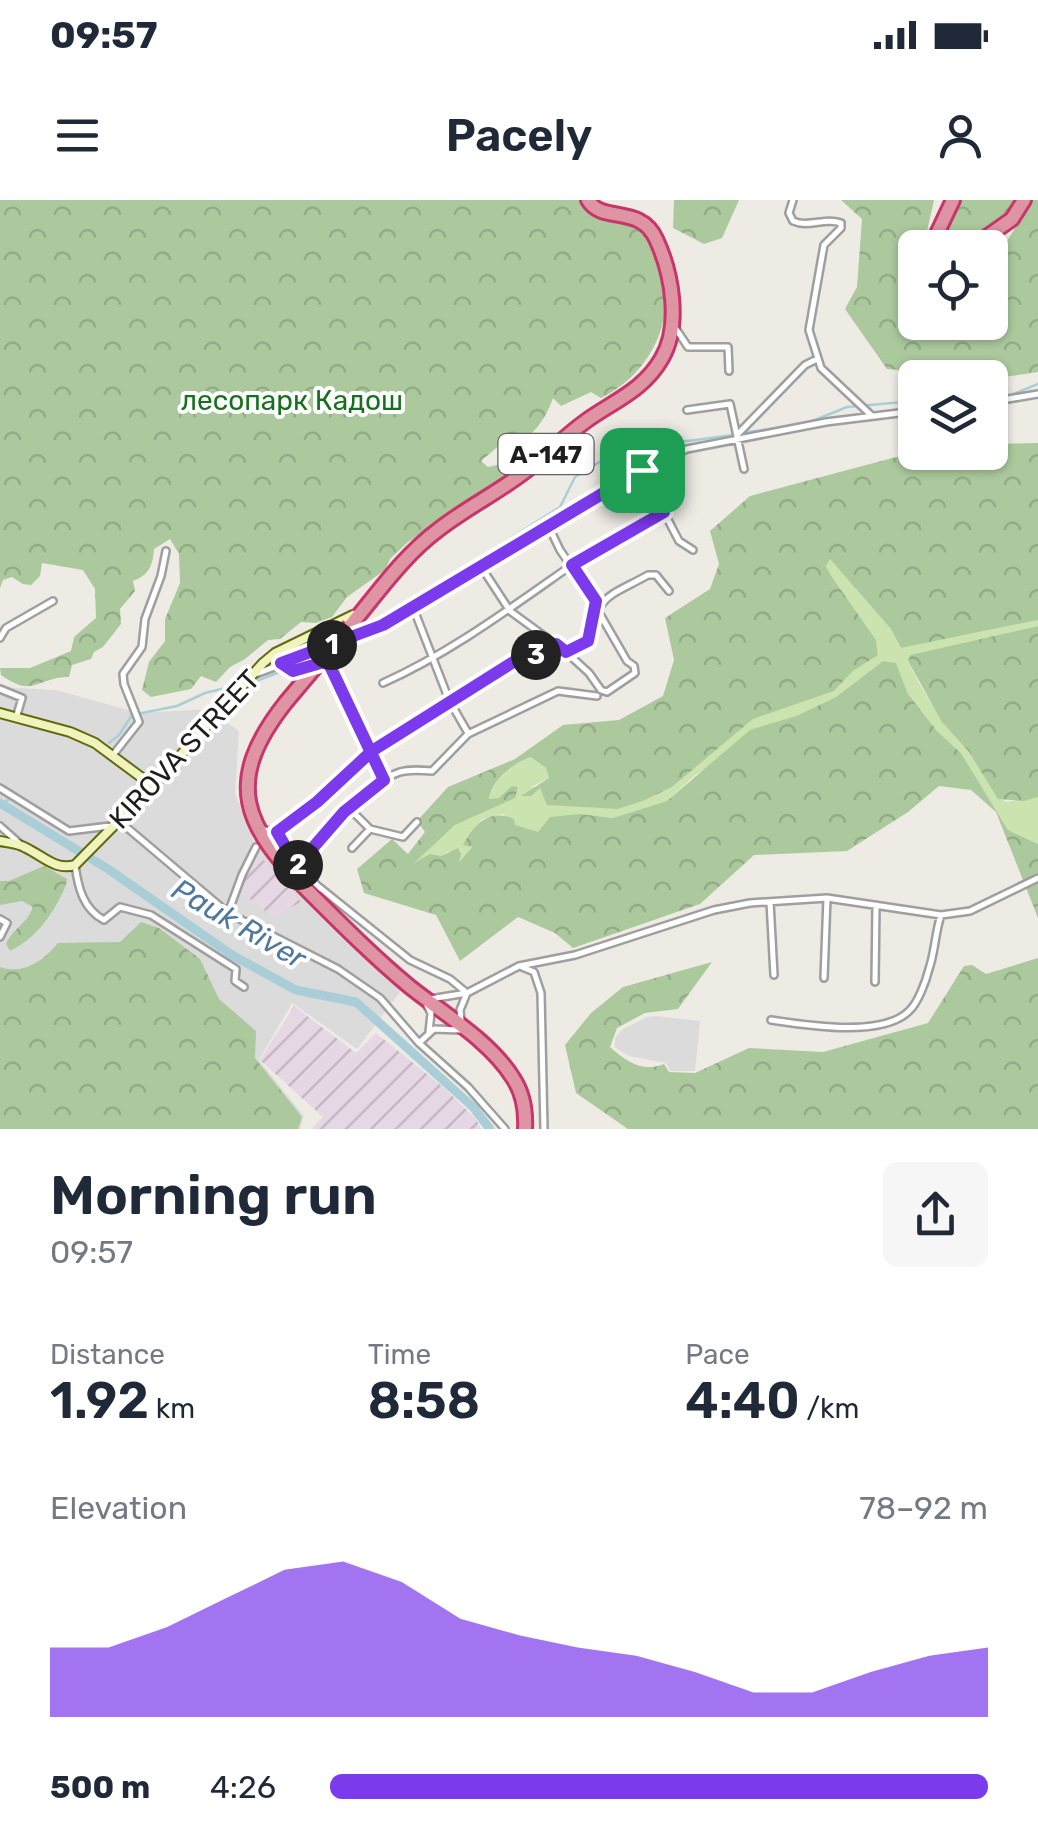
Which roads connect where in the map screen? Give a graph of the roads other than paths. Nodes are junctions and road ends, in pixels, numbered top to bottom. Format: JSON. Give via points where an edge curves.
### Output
{"nodes":[{"id":1,"x":588,"y":200,"type":"edge"},
{"id":2,"x":793,"y":200,"type":"edge"},
{"id":3,"x":953,"y":200,"type":"edge"},
{"id":4,"x":1024,"y":200,"type":"edge"},
{"id":5,"x":939,"y":230,"type":"edge"},
{"id":6,"x":997,"y":230,"type":"edge"},
{"id":7,"x":672,"y":322,"type":"junction"},
{"id":8,"x":817,"y":358,"type":"junction"},
{"id":9,"x":729,"y":371,"type":"dead end"},
{"id":10,"x":1038,"y":394,"type":"edge"},
{"id":11,"x":1008,"y":399,"type":"edge"},
{"id":12,"x":687,"y":410,"type":"dead end"},
{"id":13,"x":898,"y":413,"type":"edge"},
{"id":14,"x":872,"y":416,"type":"junction"},
{"id":15,"x":738,"y":438,"type":"junction"},
{"id":16,"x":744,"y":469,"type":"dead end"},
{"id":17,"x":642,"y":470,"type":"junction"},
{"id":18,"x":664,"y":512,"type":"junction"},
{"id":19,"x":548,"y":525,"type":"junction"},
{"id":20,"x":693,"y":550,"type":"dead end"},
{"id":21,"x":166,"y":551,"type":"dead end"},
{"id":22,"x":480,"y":565,"type":"junction"},
{"id":23,"x":572,"y":565,"type":"junction"},
{"id":24,"x":669,"y":591,"type":"dead end"},
{"id":25,"x":53,"y":602,"type":"dead end"},
{"id":26,"x":370,"y":602,"type":"junction"},
{"id":27,"x":414,"y":607,"type":"junction"},
{"id":28,"x":596,"y":609,"type":"junction"},
{"id":29,"x":510,"y":611,"type":"junction"},
{"id":30,"x":0,"y":638,"type":"edge"},
{"id":31,"x":556,"y":644,"type":"junction"},
{"id":32,"x":566,"y":652,"type":"junction"},
{"id":33,"x":434,"y":657,"type":"junction"},
{"id":34,"x":287,"y":667,"type":"junction"},
{"id":35,"x":249,"y":678,"type":"junction"},
{"id":36,"x":383,"y":683,"type":"dead end"},
{"id":37,"x":0,"y":689,"type":"edge"},
{"id":38,"x":597,"y":696,"type":"dead end"},
{"id":39,"x":449,"y":700,"type":"junction"},
{"id":40,"x":0,"y":714,"type":"edge"},
{"id":41,"x":16,"y":718,"type":"junction"},
{"id":42,"x":468,"y":734,"type":"junction"},
{"id":43,"x":372,"y":751,"type":"junction"},
{"id":44,"x":113,"y":755,"type":"junction"},
{"id":45,"x":384,"y":780,"type":"junction"},
{"id":46,"x":154,"y":786,"type":"junction"},
{"id":47,"x":0,"y":788,"type":"edge"},
{"id":48,"x":349,"y":808,"type":"junction"},
{"id":49,"x":417,"y":822,"type":"dead end"},
{"id":50,"x":116,"y":823,"type":"junction"},
{"id":51,"x":0,"y":826,"type":"edge"},
{"id":52,"x":370,"y":829,"type":"junction"},
{"id":53,"x":265,"y":830,"type":"dead end"},
{"id":54,"x":277,"y":832,"type":"junction"},
{"id":55,"x":0,"y":842,"type":"edge"},
{"id":56,"x":21,"y":844,"type":"junction"},
{"id":57,"x":256,"y":847,"type":"dead end"},
{"id":58,"x":352,"y":848,"type":"dead end"},
{"id":59,"x":75,"y":864,"type":"junction"},
{"id":60,"x":294,"y":869,"type":"junction"},
{"id":61,"x":1038,"y":878,"type":"edge"},
{"id":62,"x":827,"y":898,"type":"junction"},
{"id":63,"x":770,"y":902,"type":"junction"},
{"id":64,"x":876,"y":905,"type":"junction"},
{"id":65,"x":228,"y":913,"type":"junction"},
{"id":66,"x":941,"y":915,"type":"junction"},
{"id":67,"x":0,"y":919,"type":"edge"},
{"id":68,"x":0,"y":937,"type":"edge"},
{"id":69,"x":519,"y":966,"type":"junction"},
{"id":70,"x":774,"y":974,"type":"dead end"},
{"id":71,"x":824,"y":978,"type":"dead end"},
{"id":72,"x":876,"y":982,"type":"dead end"},
{"id":73,"x":244,"y":987,"type":"dead end"},
{"id":74,"x":467,"y":993,"type":"junction"},
{"id":75,"x":422,"y":997,"type":"junction"},
{"id":76,"x":771,"y":1020,"type":"dead end"},
{"id":77,"x":429,"y":1032,"type":"junction"},
{"id":78,"x":466,"y":1032,"type":"junction"},
{"id":79,"x":419,"y":1043,"type":"junction"},
{"id":80,"x":505,"y":1129,"type":"edge"},
{"id":81,"x":525,"y":1129,"type":"edge"},
{"id":82,"x":544,"y":1129,"type":"edge"}],
"edges":[{"from":1,"to":7,"type":"highway","number":"А-147","via":[[599,211],[635,217],[654,234],[668,277]]},
{"from":2,"to":8,"type":"street","via":[[793,221],[841,223],[824,244],[814,299],[809,330]]},
{"from":3,"to":5,"type":"highway"},
{"from":4,"to":6,"type":"highway"},
{"from":7,"to":9,"type":"street","via":[[688,347],[728,347]]},
{"from":7,"to":26,"type":"highway","number":"А-147","via":[[664,355],[637,389],[435,531]]},
{"from":8,"to":14,"type":"street"},
{"from":8,"to":15,"type":"street"},
{"from":10,"to":11,"type":"street"},
{"from":12,"to":15,"type":"street","via":[[730,404]]},
{"from":13,"to":14,"type":"street"},
{"from":14,"to":15,"type":"street"},
{"from":15,"to":16,"type":"street"},
{"from":15,"to":17,"type":"street","via":[[687,449]]},
{"from":17,"to":18,"type":"street"},
{"from":17,"to":19,"type":"street"},
{"from":18,"to":20,"type":"street","via":[[679,542]]},
{"from":18,"to":23,"type":"street"},
{"from":19,"to":22,"type":"street"},
{"from":19,"to":23,"type":"street"},
{"from":21,"to":44,"type":"street","via":[[142,647],[123,674],[139,722]]},
{"from":22,"to":27,"type":"street"},
{"from":22,"to":29,"type":"street"},
{"from":23,"to":28,"type":"street"},
{"from":23,"to":29,"type":"street"},
{"from":24,"to":28,"type":"street","via":[[648,575]]},
{"from":25,"to":30,"type":"street"},
{"from":26,"to":35,"type":"main road","name":"KIROVA STREET","via":[[276,653]]},
{"from":26,"to":60,"type":"highway","number":"А-147","bridge":true,"via":[[257,745],[248,794],[256,827]]},
{"from":27,"to":33,"type":"street"},
{"from":27,"to":34,"type":"street"},
{"from":28,"to":32,"type":"street","via":[[588,641]]},
{"from":28,"to":32,"type":"street","via":[[635,672],[607,692]]},
{"from":29,"to":31,"type":"street"},
{"from":29,"to":33,"type":"street"},
{"from":31,"to":32,"type":"street"},
{"from":31,"to":39,"type":"street"},
{"from":33,"to":36,"type":"street"},
{"from":33,"to":39,"type":"street"},
{"from":34,"to":35,"type":"street"},
{"from":34,"to":43,"type":"street","via":[[327,662]]},
{"from":35,"to":46,"type":"main road","name":"KIROVA STREET"},
{"from":37,"to":41,"type":"street","via":[[22,698]]},
{"from":38,"to":42,"type":"street","via":[[558,690]]},
{"from":39,"to":42,"type":"street"},
{"from":39,"to":43,"type":"street"},
{"from":40,"to":41,"type":"main road"},
{"from":41,"to":44,"type":"main road","via":[[70,732]]},
{"from":42,"to":45,"type":"street","via":[[432,771]]},
{"from":43,"to":45,"type":"street"},
{"from":43,"to":54,"type":"street"},
{"from":44,"to":46,"type":"main road"},
{"from":45,"to":48,"type":"street"},
{"from":46,"to":50,"type":"main road","name":"KIROVA STREET"},
{"from":47,"to":50,"type":"street","via":[[69,831]]},
{"from":48,"to":52,"type":"street"},
{"from":48,"to":60,"type":"street"},
{"from":49,"to":52,"type":"street","via":[[403,837]]},
{"from":50,"to":59,"type":"main road","name":"KIROVA STREET"},
{"from":50,"to":65,"type":"street"},
{"from":51,"to":56,"type":"street"},
{"from":52,"to":58,"type":"street"},
{"from":53,"to":54,"type":"street"},
{"from":54,"to":60,"type":"street"},
{"from":55,"to":56,"type":"main road"},
{"from":56,"to":59,"type":"main road","via":[[52,864]]},
{"from":57,"to":65,"type":"street"},
{"from":59,"to":73,"type":"street","via":[[82,896],[95,915],[104,920],[120,907],[151,915],[227,962]]},
{"from":60,"to":74,"type":"street","via":[[410,960]]},
{"from":60,"to":75,"type":"highway","number":"А-147","via":[[372,955]]},
{"from":61,"to":66,"type":"street","via":[[970,911]]},
{"from":62,"to":63,"type":"street"},
{"from":62,"to":64,"type":"street"},
{"from":62,"to":71,"type":"street"},
{"from":63,"to":69,"type":"street","via":[[714,910]]},
{"from":63,"to":70,"type":"street"},
{"from":64,"to":66,"type":"street"},
{"from":64,"to":72,"type":"street"},
{"from":65,"to":79,"type":"street","via":[[360,982]]},
{"from":66,"to":76,"type":"street","via":[[911,1010],[874,1026]]},
{"from":67,"to":68,"type":"street","via":[[7,924]]},
{"from":69,"to":74,"type":"street"},
{"from":69,"to":82,"type":"street","via":[[534,972],[541,993]]},
{"from":74,"to":75,"type":"street"},
{"from":74,"to":78,"type":"street","via":[[460,1010]]},
{"from":75,"to":77,"type":"street","via":[[431,1012]]},
{"from":75,"to":78,"type":"highway","number":"А-147"},
{"from":77,"to":78,"type":"street"},
{"from":77,"to":79,"type":"street"},
{"from":78,"to":81,"type":"highway","number":"А-147","via":[[513,1078]]},
{"from":79,"to":80,"type":"street"}]}
